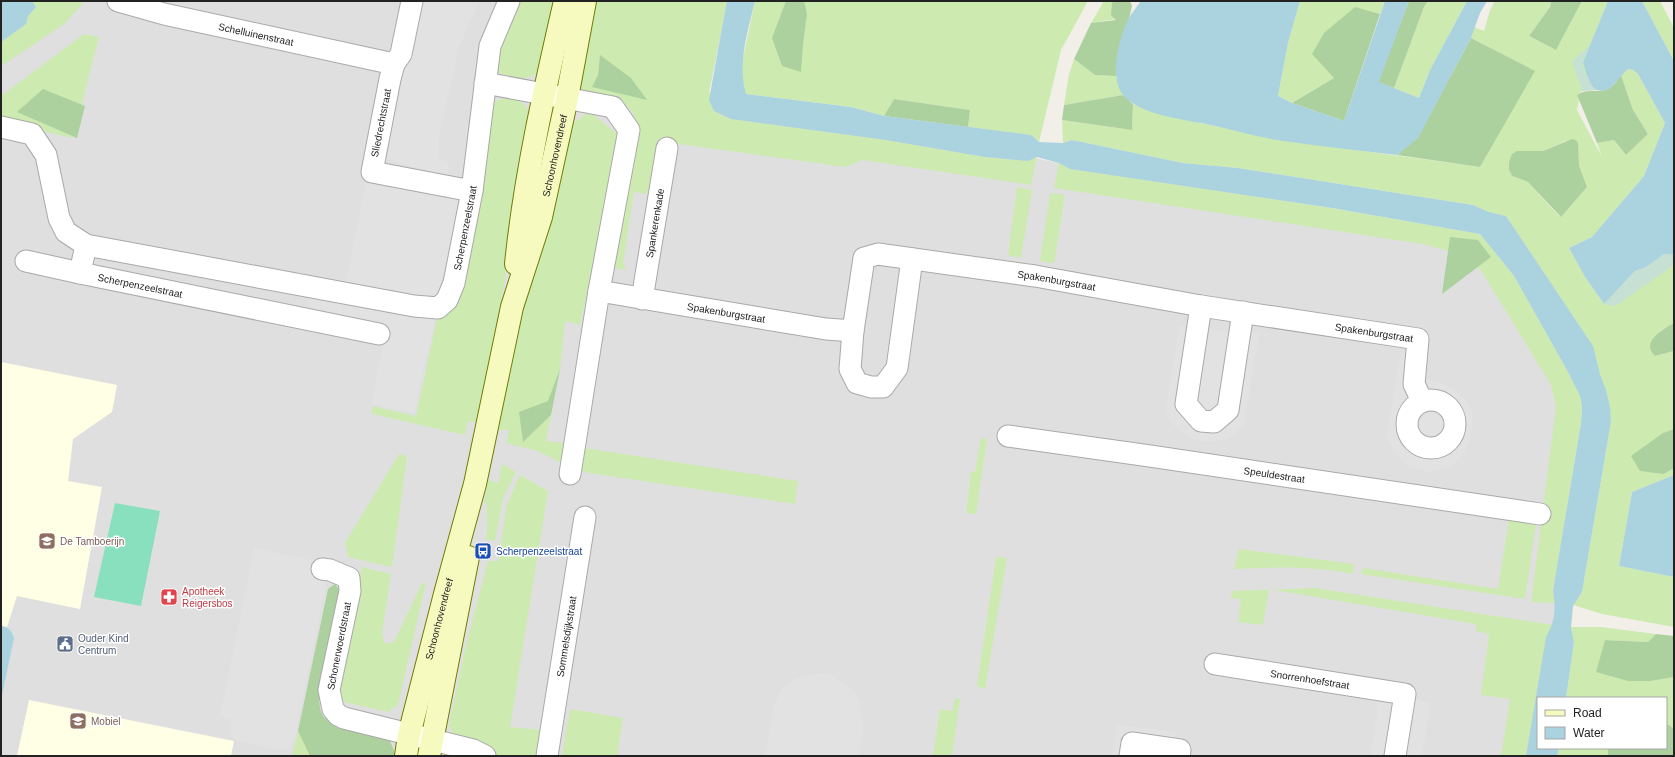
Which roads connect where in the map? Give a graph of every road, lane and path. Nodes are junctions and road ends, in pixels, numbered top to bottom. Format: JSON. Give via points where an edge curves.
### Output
{"nodes":[{"id":1,"x":118,"y":1,"type":"edge"},
{"id":2,"x":412,"y":1,"type":"edge"},
{"id":3,"x":509,"y":1,"type":"edge"},
{"id":4,"x":565,"y":1,"type":"edge"},
{"id":5,"x":585,"y":1,"type":"edge"},
{"id":6,"x":394,"y":64,"type":"junction"},
{"id":7,"x":485,"y":83,"type":"junction"},
{"id":8,"x":544,"y":94,"type":"junction"},
{"id":9,"x":567,"y":98,"type":"junction"},
{"id":10,"x":1,"y":127,"type":"edge"},
{"id":11,"x":667,"y":148,"type":"dead end"},
{"id":12,"x":472,"y":191,"type":"junction"},
{"id":13,"x":86,"y":245,"type":"junction"},
{"id":14,"x":912,"y":259,"type":"junction"},
{"id":15,"x":26,"y":261,"type":"dead end"},
{"id":16,"x":229,"y":271,"type":"junction"},
{"id":17,"x":80,"y":273,"type":"junction"},
{"id":18,"x":308,"y":286,"type":"junction"},
{"id":19,"x":599,"y":291,"type":"junction"},
{"id":20,"x":642,"y":299,"type":"junction"},
{"id":21,"x":224,"y":302,"type":"junction"},
{"id":22,"x":1201,"y":306,"type":"junction"},
{"id":23,"x":512,"y":307,"type":"junction"},
{"id":24,"x":1243,"y":312,"type":"junction"},
{"id":25,"x":301,"y":318,"type":"junction"},
{"id":26,"x":853,"y":331,"type":"junction"},
{"id":27,"x":379,"y":334,"type":"dead end"},
{"id":28,"x":1422,"y":401,"type":"dead end"},
{"id":29,"x":1008,"y":436,"type":"dead end"},
{"id":30,"x":570,"y":474,"type":"dead end"},
{"id":31,"x":475,"y":484,"type":"junction"},
{"id":32,"x":1540,"y":514,"type":"dead end"},
{"id":33,"x":585,"y":517,"type":"dead end"},
{"id":34,"x":322,"y":569,"type":"dead end"},
{"id":35,"x":1216,"y":664,"type":"dead end"},
{"id":36,"x":407,"y":746,"type":"edge"},
{"id":37,"x":431,"y":748,"type":"edge"},
{"id":38,"x":485,"y":756,"type":"edge"},
{"id":39,"x":547,"y":756,"type":"edge"},
{"id":40,"x":1130,"y":756,"type":"edge"},
{"id":41,"x":1179,"y":756,"type":"edge"},
{"id":42,"x":1395,"y":756,"type":"edge"}],
"edges":[{"from":1,"to":6,"type":"street","name":"Schelluinenstraat","via":[[164,14]]},
{"from":2,"to":6,"type":"street","name":"Sliedrechtstraat","via":[[401,54]]},
{"from":3,"to":7,"type":"street","name":"Scherpenzeelstraat","via":[[490,46]]},
{"from":4,"to":8,"type":"street","name":"Schoonhovendreef"},
{"from":5,"to":9,"type":"street","name":"Schoonhovendreef"},
{"from":6,"to":12,"type":"street","name":"Sliedrechtstraat","via":[[372,172]]},
{"from":7,"to":8,"type":"street"},
{"from":7,"to":12,"type":"street","name":"Scherpenzeelstraat"},
{"from":8,"to":9,"type":"street"},
{"from":8,"to":23,"type":"street","name":"Schoonhovendreef","via":[[521,214]]},
{"from":9,"to":19,"type":"street","via":[[613,107],[629,130]]},
{"from":9,"to":23,"type":"street","name":"Schoonhovendreef","via":[[540,217]]},
{"from":10,"to":13,"type":"street","name":"Scherpenzeelstraat","via":[[32,134],[46,155],[59,218],[66,232]]},
{"from":11,"to":20,"type":"street","name":"Spankerenkade"},
{"from":12,"to":18,"type":"street","name":"Scherpenzeelstraat","via":[[454,283],[447,300],[438,308],[414,306]]},
{"from":13,"to":16,"type":"street","name":"Scherpenzeelstraat"},
{"from":13,"to":17,"type":"street"},
{"from":14,"to":22,"type":"street","name":"Spakenburgstraat","via":[[1036,276]]},
{"from":14,"to":26,"type":"street","name":"Spakenburgstraat","via":[[878,254],[864,258]]},
{"from":14,"to":26,"type":"street","name":"Spakenburgstraat","via":[[897,368],[883,387],[857,383],[850,369]]},
{"from":15,"to":17,"type":"street","name":"Scherpenzeelstraat"},
{"from":16,"to":18,"type":"street","name":"Scherpenzeelstraat"},
{"from":16,"to":21,"type":"street"},
{"from":17,"to":21,"type":"street","name":"Scherpenzeelstraat"},
{"from":18,"to":25,"type":"street"},
{"from":19,"to":20,"type":"street","name":"Spakenburgstraat"},
{"from":19,"to":30,"type":"street"},
{"from":20,"to":26,"type":"street","name":"Spakenburgstraat","via":[[826,329]]},
{"from":21,"to":25,"type":"street","name":"Scherpenzeelstraat"},
{"from":22,"to":24,"type":"street","name":"Spakenburgstraat"},
{"from":22,"to":24,"type":"street","via":[[1186,404],[1201,421],[1214,422],[1228,410]]},
{"from":23,"to":31,"type":"street","name":"Schoonhovendreef"},
{"from":24,"to":28,"type":"street","name":"Spakenburgstraat","via":[[1418,339],[1414,384]]},
{"from":25,"to":27,"type":"street","name":"Scherpenzeelstraat"},
{"from":29,"to":32,"type":"street","name":"Speuldestraat"},
{"from":31,"to":36,"type":"street","name":"Schoonhovendreef"},
{"from":31,"to":37,"type":"street","name":"Schoonhovendreef","via":[[470,549]]},
{"from":33,"to":39,"type":"street","name":"Sommelsdijkstraat"},
{"from":34,"to":36,"type":"street","name":"Schonerwoerdstraat","via":[[349,578],[350,591],[328,690],[333,709],[344,718]]},
{"from":35,"to":42,"type":"street","name":"Snorrenhoefstraat","via":[[1405,694]]},
{"from":36,"to":37,"type":"street","name":"Schonerwoerdstraat"},
{"from":37,"to":38,"type":"street","name":"Schonerwoerdstraat","via":[[473,750]]},
{"from":40,"to":41,"type":"street","via":[[1132,743],[1180,750]]}]}
